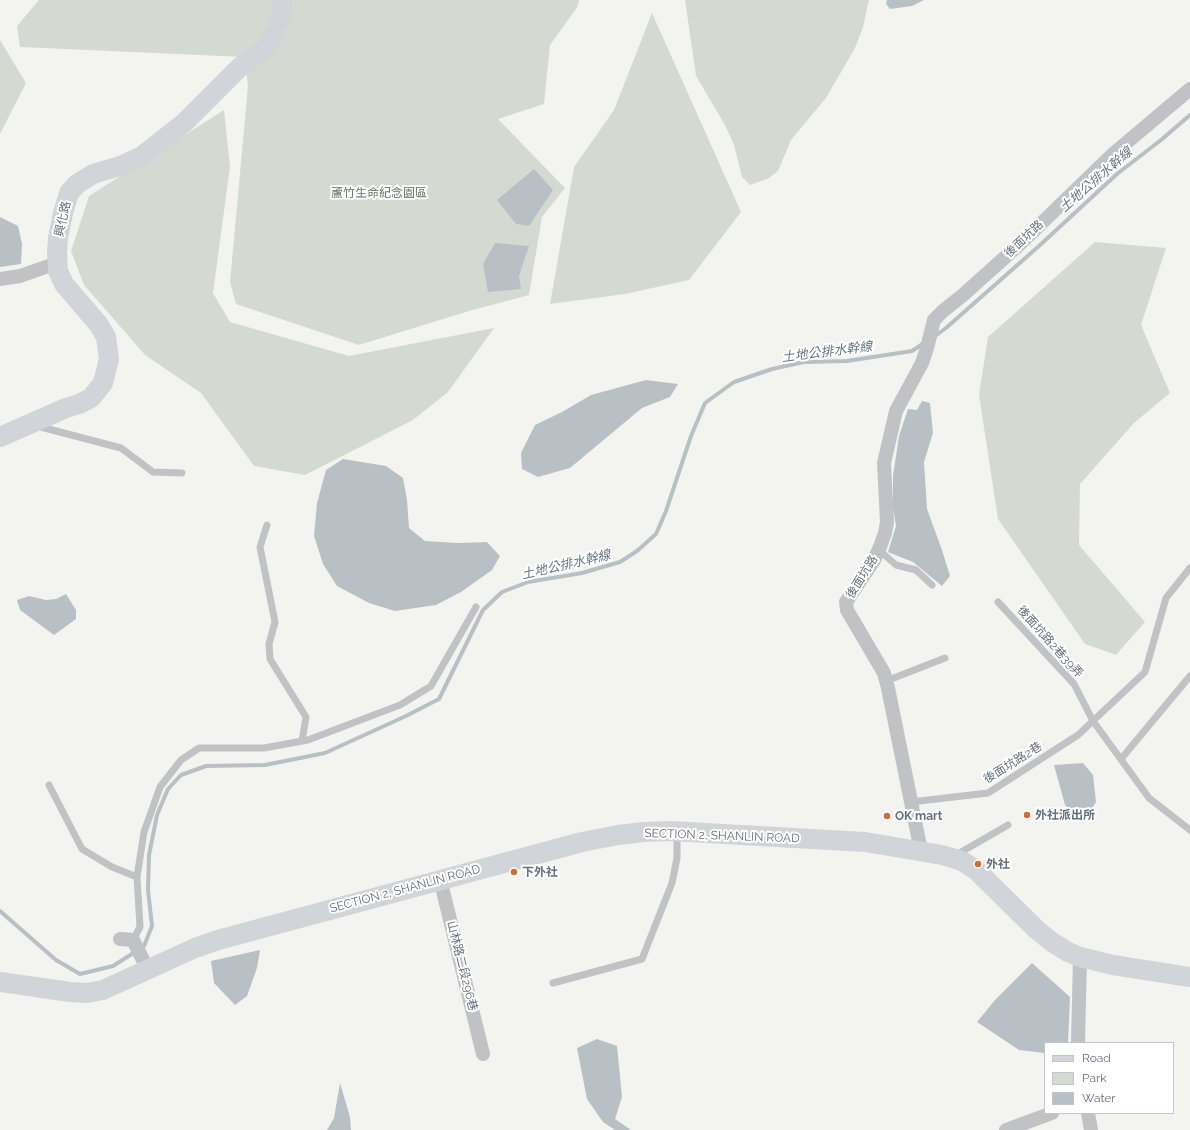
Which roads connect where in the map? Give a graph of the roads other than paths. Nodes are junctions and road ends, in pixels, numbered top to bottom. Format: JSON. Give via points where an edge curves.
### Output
{"nodes":[{"id":1,"x":283,"y":0,"type":"edge"},
{"id":2,"x":1190,"y":89,"type":"edge"},
{"id":3,"x":57,"y":263,"type":"junction"},
{"id":4,"x":0,"y":279,"type":"edge"},
{"id":5,"x":29,"y":424,"type":"junction"},
{"id":6,"x":0,"y":437,"type":"edge"},
{"id":7,"x":182,"y":473,"type":"dead end"},
{"id":8,"x":267,"y":525,"type":"dead end"},
{"id":9,"x":879,"y":550,"type":"junction"},
{"id":10,"x":1190,"y":568,"type":"edge"},
{"id":11,"x":932,"y":585,"type":"dead end"},
{"id":12,"x":998,"y":602,"type":"dead end"},
{"id":13,"x":476,"y":607,"type":"dead end"},
{"id":14,"x":945,"y":658,"type":"dead end"},
{"id":15,"x":1190,"y":676,"type":"edge"},
{"id":16,"x":886,"y":680,"type":"junction"},
{"id":17,"x":1093,"y":722,"type":"junction"},
{"id":18,"x":302,"y":741,"type":"junction"},
{"id":19,"x":1121,"y":759,"type":"junction"},
{"id":20,"x":50,"y":784,"type":"dead end"},
{"id":21,"x":911,"y":802,"type":"junction"},
{"id":22,"x":1008,"y":825,"type":"dead end"},
{"id":23,"x":1190,"y":830,"type":"edge"},
{"id":24,"x":677,"y":832,"type":"junction"},
{"id":25,"x":921,"y":852,"type":"junction"},
{"id":26,"x":950,"y":858,"type":"junction"},
{"id":27,"x":137,"y":877,"type":"junction"},
{"id":28,"x":440,"y":879,"type":"junction"},
{"id":29,"x":129,"y":940,"type":"joint"},
{"id":30,"x":1080,"y":957,"type":"junction"},
{"id":31,"x":146,"y":965,"type":"junction"},
{"id":32,"x":1190,"y":978,"type":"edge"},
{"id":33,"x":0,"y":982,"type":"edge"},
{"id":34,"x":553,"y":983,"type":"dead end"},
{"id":35,"x":1078,"y":1042,"type":"edge"},
{"id":36,"x":483,"y":1054,"type":"dead end"},
{"id":37,"x":1049,"y":1114,"type":"edge"},
{"id":38,"x":1088,"y":1114,"type":"edge"},
{"id":39,"x":1006,"y":1130,"type":"edge"},
{"id":40,"x":1091,"y":1130,"type":"edge"}],
"edges":[{"from":1,"to":3,"type":"main road","name":"興化路","via":[[274,34],[265,48],[240,67],[184,122],[142,156],[93,174],[77,184],[69,194],[63,213]]},
{"from":2,"to":9,"type":"street","name":"後面坑路","via":[[1113,154],[1022,242],[934,320],[922,363],[896,411],[892,424],[884,463],[886,533]]},
{"from":3,"to":4,"type":"street","via":[[20,276]]},
{"from":3,"to":5,"type":"main road","name":"興化路","via":[[64,284],[106,337],[109,359],[103,383],[91,398]]},
{"from":5,"to":6,"type":"main road","name":"興化路"},
{"from":5,"to":7,"type":"lane","via":[[121,448],[153,472]]},
{"from":8,"to":18,"type":"lane","via":[[260,547],[276,622],[269,644],[270,659],[306,717]]},
{"from":9,"to":11,"type":"lane","via":[[896,565],[916,570]]},
{"from":9,"to":16,"type":"street","name":"後面坑路","via":[[846,602],[847,610]]},
{"from":10,"to":17,"type":"lane","name":"後面坑路2巷","via":[[1166,598],[1145,672]]},
{"from":12,"to":17,"type":"lane","name":"後面坑路2巷39弄","via":[[1074,684]]},
{"from":13,"to":18,"type":"lane","via":[[430,686],[400,705]]},
{"from":14,"to":16,"type":"lane"},
{"from":15,"to":19,"type":"lane"},
{"from":16,"to":21,"type":"street","name":"後面坑路"},
{"from":17,"to":19,"type":"lane"},
{"from":17,"to":21,"type":"lane","name":"後面坑路2巷","via":[[1078,735],[988,793]]},
{"from":18,"to":27,"type":"lane","via":[[264,748],[199,748],[181,760],[160,787],[144,832]]},
{"from":19,"to":23,"type":"lane","via":[[1149,798]]},
{"from":20,"to":27,"type":"lane","via":[[82,849],[112,867]]},
{"from":21,"to":25,"type":"street","name":"後面坑路"},
{"from":22,"to":26,"type":"lane"},
{"from":24,"to":25,"type":"main road","name":"SECTION 2, SHANLIN ROAD","via":[[864,842]]},
{"from":24,"to":28,"type":"main road","name":"SECTION 2, SHANLIN ROAD","via":[[644,832],[582,842]]},
{"from":24,"to":34,"type":"lane","via":[[678,858],[672,882],[642,959]]},
{"from":25,"to":26,"type":"main road","name":"SECTION 2, SHANLIN ROAD"},
{"from":26,"to":30,"type":"main road","name":"SECTION 2, SHANLIN ROAD","via":[[962,861],[976,870],[1037,930],[1052,942]]},
{"from":27,"to":29,"type":"lane","via":[[140,927]]},
{"from":28,"to":31,"type":"main road","name":"SECTION 2, SHANLIN ROAD","via":[[218,940]]},
{"from":28,"to":36,"type":"street","name":"山林路二段296巷"},
{"from":29,"to":31,"type":"street"},
{"from":30,"to":32,"type":"main road","name":"SECTION 2, SHANLIN ROAD"},
{"from":30,"to":35,"type":"street"},
{"from":31,"to":33,"type":"main road","name":"SECTION 2, SHANLIN ROAD","via":[[103,990],[87,993]]},
{"from":37,"to":39,"type":"street"},
{"from":38,"to":40,"type":"street"}]}
